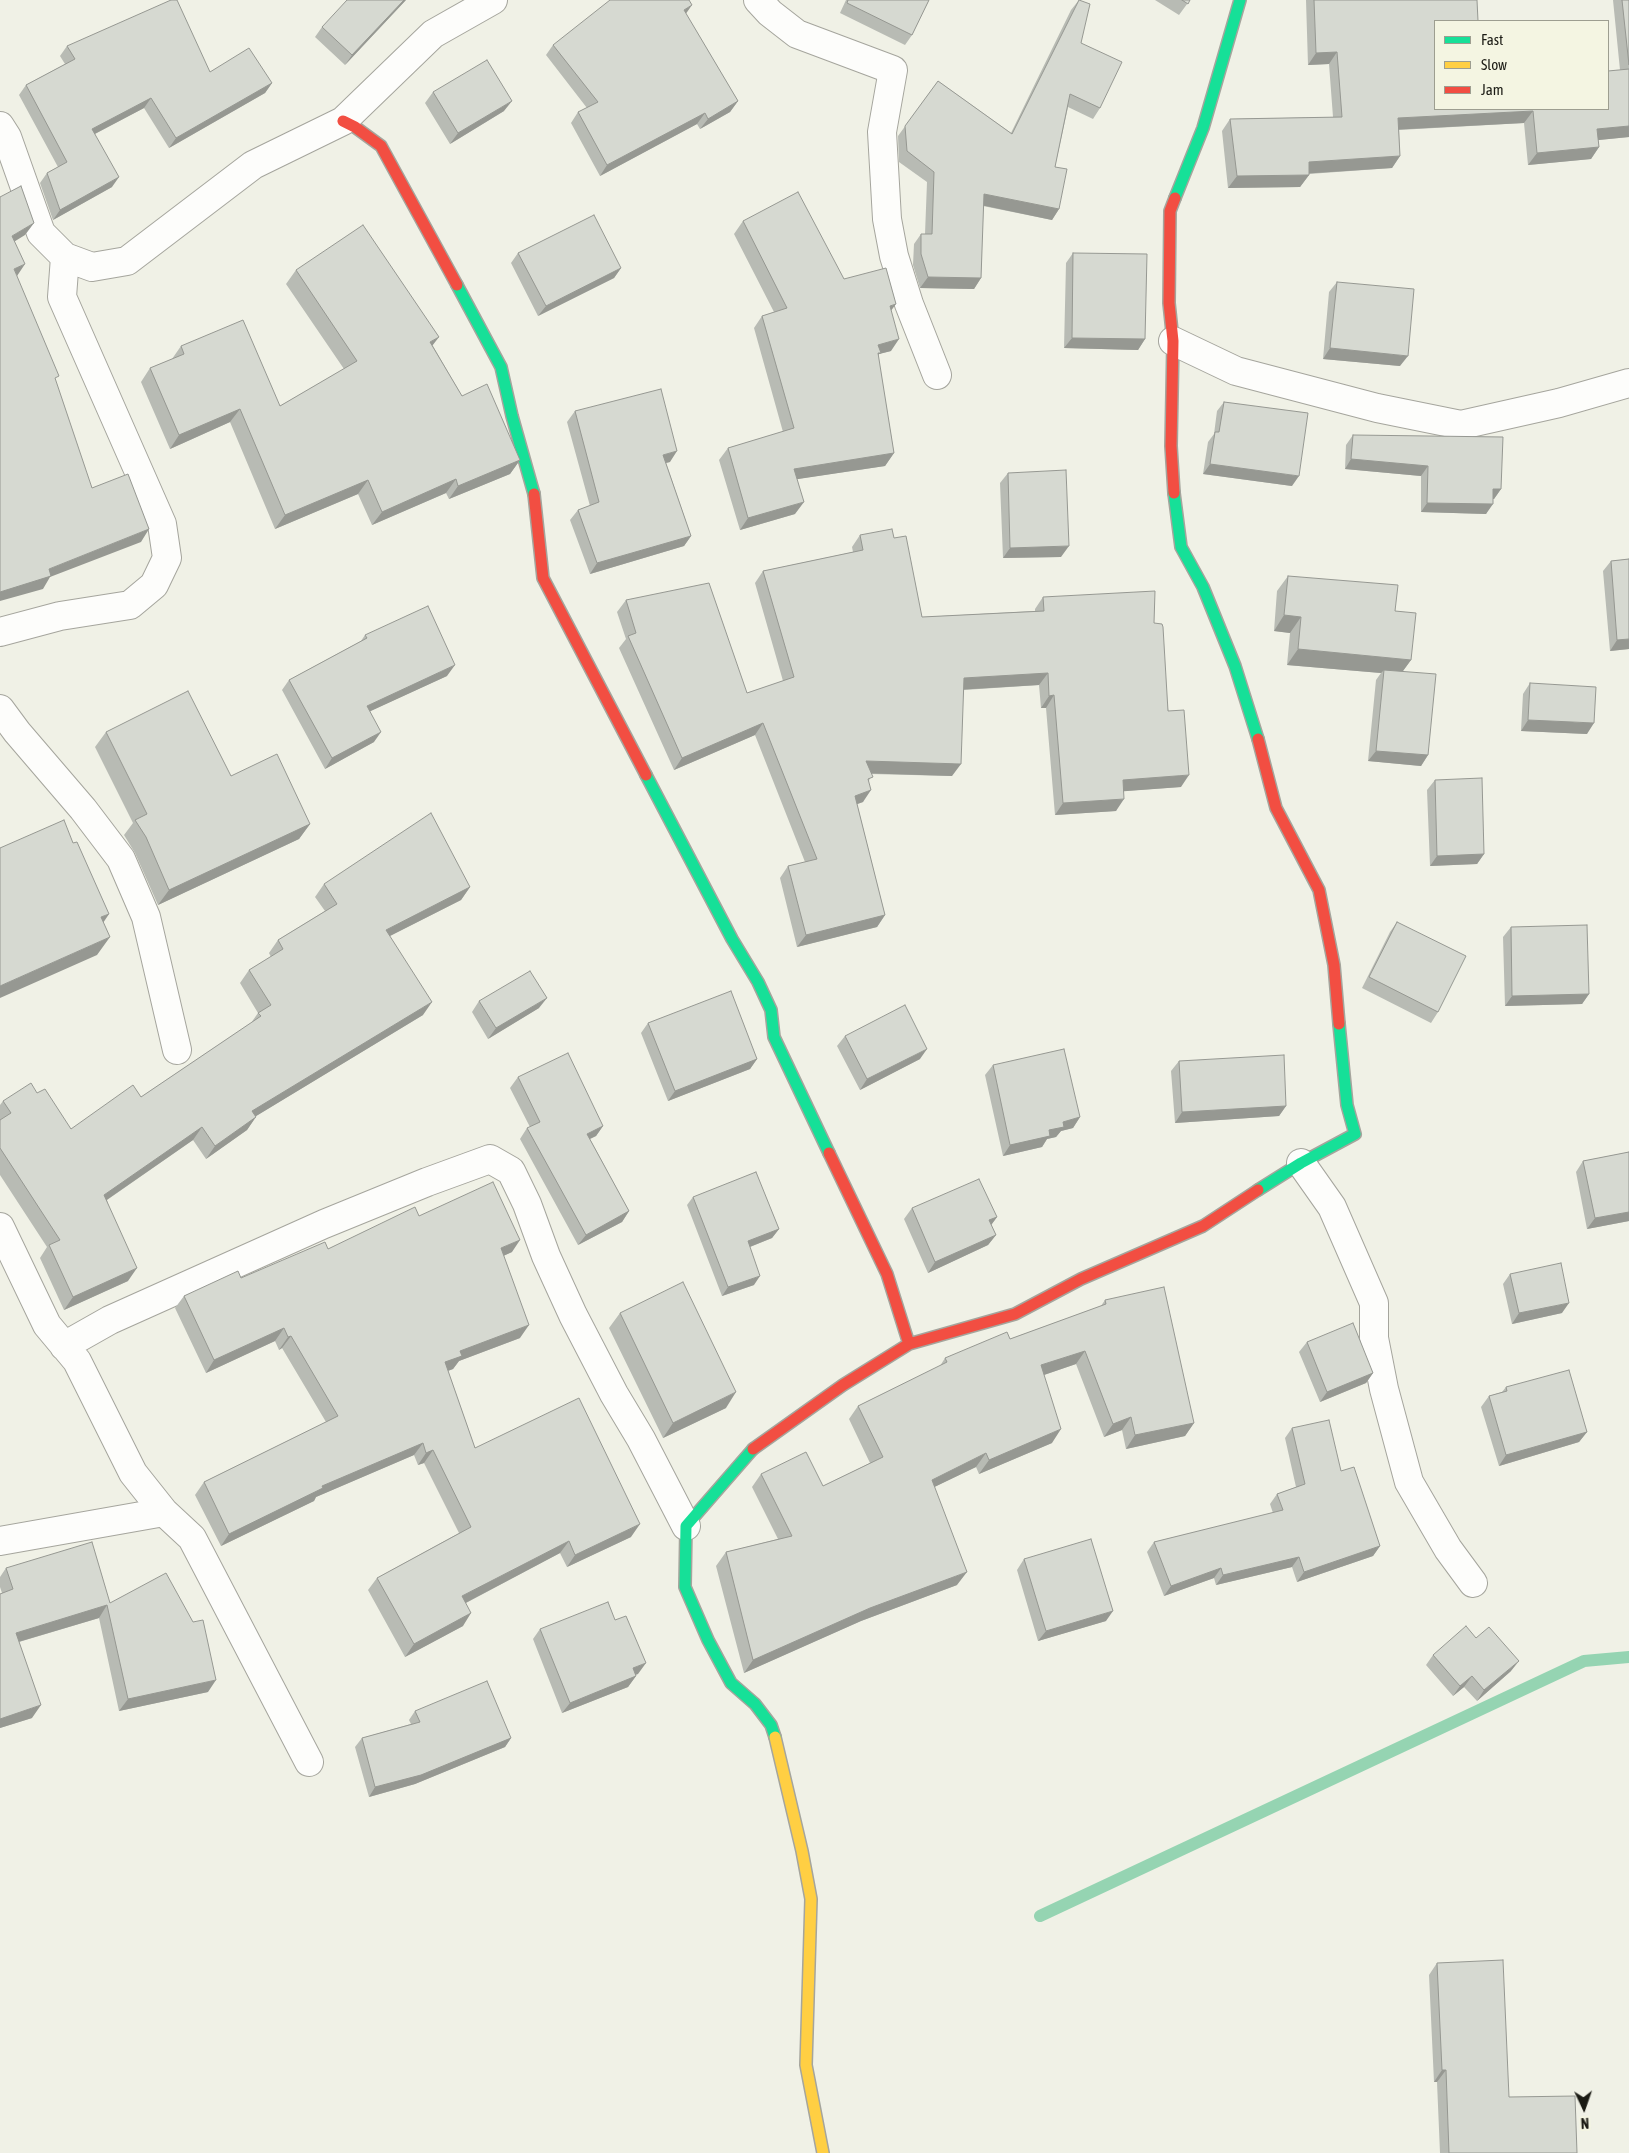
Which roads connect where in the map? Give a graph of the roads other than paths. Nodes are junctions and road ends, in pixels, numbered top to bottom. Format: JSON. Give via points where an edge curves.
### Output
{"nodes":[{"id":1,"x":493,"y":0,"type":"edge"},
{"id":2,"x":758,"y":0,"type":"edge"},
{"id":3,"x":1240,"y":0,"type":"edge"},
{"id":4,"x":343,"y":121,"type":"junction"},
{"id":5,"x":0,"y":126,"type":"edge"},
{"id":6,"x":65,"y":256,"type":"junction"},
{"id":7,"x":1173,"y":341,"type":"junction"},
{"id":8,"x":936,"y":375,"type":"dead end"},
{"id":9,"x":1629,"y":383,"type":"edge"},
{"id":10,"x":0,"y":632,"type":"edge"},
{"id":11,"x":0,"y":709,"type":"edge"},
{"id":12,"x":177,"y":1050,"type":"dead end"},
{"id":13,"x":1301,"y":1163,"type":"junction"},
{"id":14,"x":0,"y":1227,"type":"edge"},
{"id":15,"x":909,"y":1344,"type":"junction"},
{"id":16,"x":64,"y":1346,"type":"junction"},
{"id":17,"x":164,"y":1512,"type":"junction"},
{"id":18,"x":686,"y":1526,"type":"junction"},
{"id":19,"x":0,"y":1541,"type":"edge"},
{"id":20,"x":1473,"y":1583,"type":"dead end"},
{"id":21,"x":308,"y":1762,"type":"dead end"},
{"id":22,"x":823,"y":2153,"type":"edge"}],
"edges":[{"from":1,"to":4,"type":"street","via":[[433,34]]},
{"from":2,"to":8,"type":"street","via":[[797,34],[893,70],[882,132],[887,220],[909,304]]},
{"from":3,"to":7,"type":"street","via":[[1203,128],[1170,211],[1169,303]]},
{"from":4,"to":6,"type":"street","via":[[253,165],[127,261],[92,267]]},
{"from":4,"to":15,"type":"street","via":[[381,146],[501,367],[534,494],[543,578],[732,939],[761,988],[771,1010],[774,1037],[887,1274]]},
{"from":5,"to":6,"type":"street","via":[[41,233]]},
{"from":6,"to":10,"type":"street","via":[[62,297],[162,524],[167,558],[154,585],[130,606],[60,616]]},
{"from":7,"to":9,"type":"street","via":[[1236,371],[1377,408],[1461,425]]},
{"from":7,"to":13,"type":"street","via":[[1171,446],[1181,547],[1203,586],[1236,666],[1276,808],[1318,890],[1334,965],[1347,1106],[1355,1134]]},
{"from":11,"to":12,"type":"street","via":[[121,860],[146,917]]},
{"from":13,"to":15,"type":"street","via":[[1203,1226],[1081,1279],[1015,1314]]},
{"from":13,"to":20,"type":"street","via":[[1332,1207],[1374,1303],[1374,1338],[1382,1381],[1410,1482],[1448,1549]]},
{"from":14,"to":16,"type":"street","via":[[46,1325]]},
{"from":15,"to":18,"type":"street","via":[[756,1446]]},
{"from":16,"to":17,"type":"street","via":[[77,1361],[133,1473]]},
{"from":16,"to":18,"type":"street","via":[[110,1320],[324,1224],[490,1159],[511,1171],[574,1315]]},
{"from":17,"to":19,"type":"street"},
{"from":17,"to":21,"type":"street","via":[[192,1538]]},
{"from":18,"to":22,"type":"street","via":[[685,1587],[731,1683],[755,1704],[771,1725],[802,1851],[811,1899],[806,2065]]}]}
